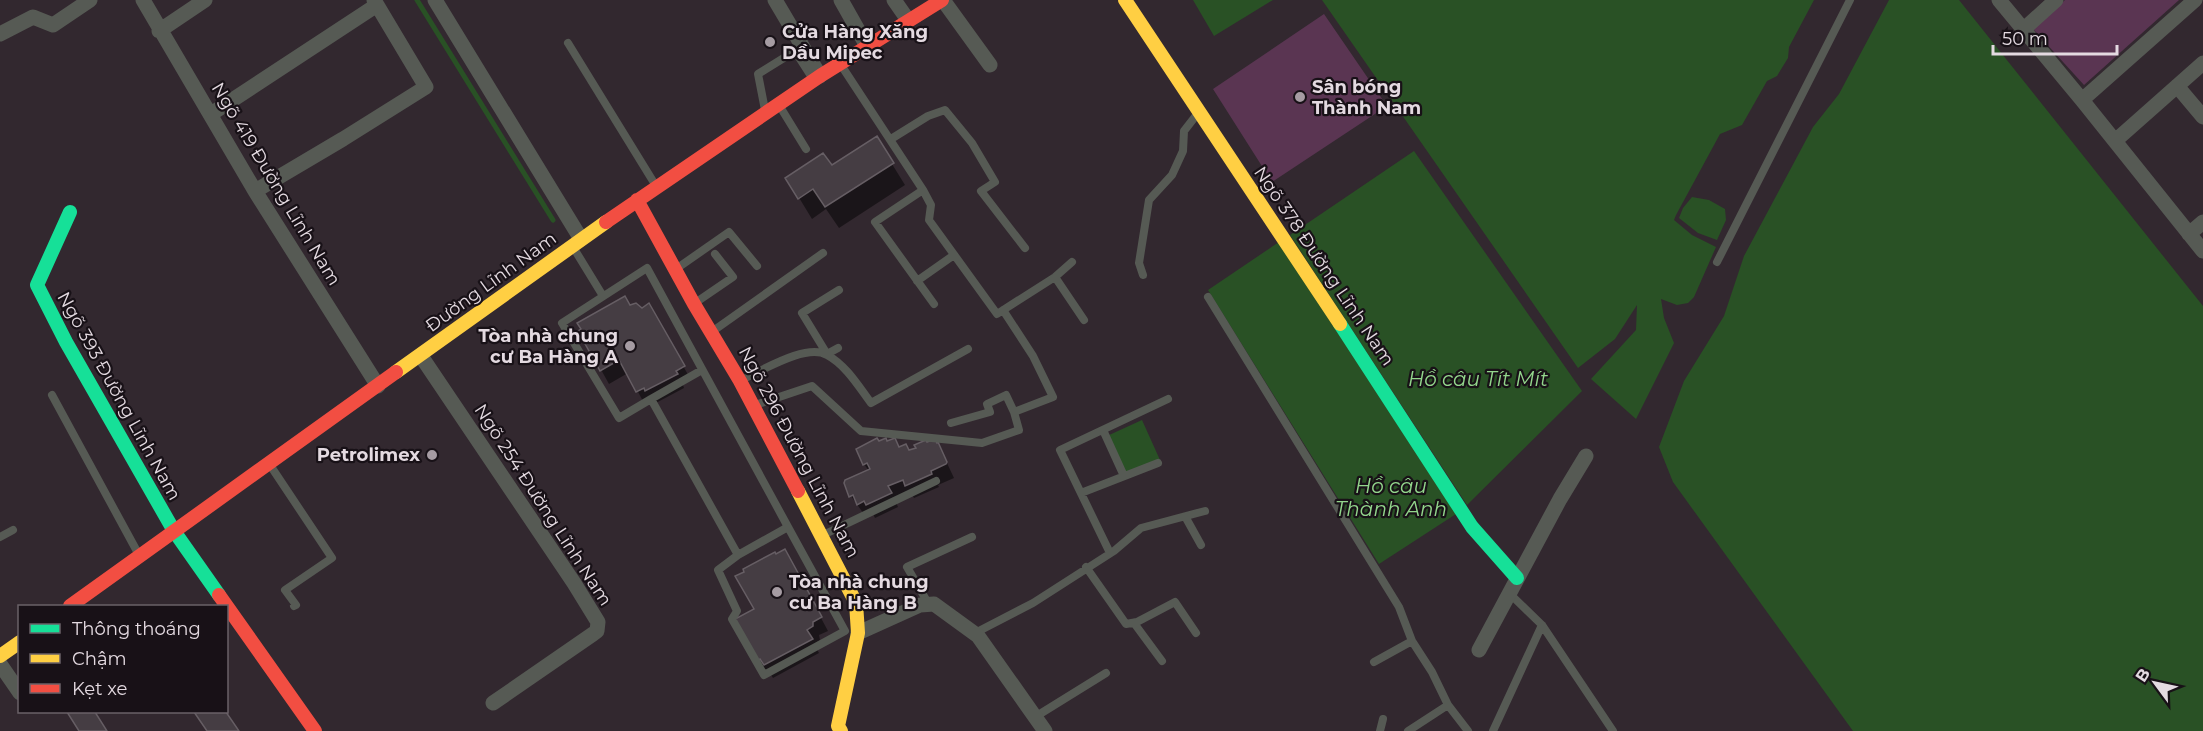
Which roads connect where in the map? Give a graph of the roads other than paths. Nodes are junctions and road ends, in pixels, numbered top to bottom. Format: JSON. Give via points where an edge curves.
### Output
{"nodes":[{"id":1,"x":90,"y":0,"type":"edge"},
{"id":2,"x":143,"y":0,"type":"edge"},
{"id":3,"x":205,"y":0,"type":"edge"},
{"id":4,"x":435,"y":0,"type":"edge"},
{"id":5,"x":775,"y":0,"type":"edge"},
{"id":6,"x":841,"y":0,"type":"edge"},
{"id":7,"x":894,"y":0,"type":"edge"},
{"id":8,"x":943,"y":0,"type":"edge"},
{"id":9,"x":1125,"y":0,"type":"edge"},
{"id":10,"x":1850,"y":0,"type":"edge"},
{"id":11,"x":1999,"y":0,"type":"edge"},
{"id":12,"x":2056,"y":0,"type":"edge"},
{"id":13,"x":2195,"y":0,"type":"edge"},
{"id":14,"x":376,"y":3,"type":"edge"},
{"id":15,"x":908,"y":20,"type":"junction"},
{"id":16,"x":2024,"y":29,"type":"junction"},
{"id":17,"x":159,"y":31,"type":"junction"},
{"id":18,"x":0,"y":34,"type":"edge"},
{"id":19,"x":568,"y":43,"type":"dead end"},
{"id":20,"x":867,"y":46,"type":"junction"},
{"id":21,"x":840,"y":63,"type":"junction"},
{"id":22,"x":2203,"y":63,"type":"edge"},
{"id":23,"x":990,"y":65,"type":"dead end"},
{"id":24,"x":817,"y":78,"type":"junction"},
{"id":25,"x":2177,"y":86,"type":"junction"},
{"id":26,"x":2082,"y":100,"type":"junction"},
{"id":27,"x":779,"y":105,"type":"junction"},
{"id":28,"x":1199,"y":112,"type":"junction"},
{"id":29,"x":211,"y":114,"type":"junction"},
{"id":30,"x":765,"y":114,"type":"junction"},
{"id":31,"x":2203,"y":117,"type":"edge"},
{"id":32,"x":891,"y":139,"type":"junction"},
{"id":33,"x":2115,"y":141,"type":"junction"},
{"id":34,"x":806,"y":149,"type":"dead end"},
{"id":35,"x":657,"y":188,"type":"junction"},
{"id":36,"x":922,"y":190,"type":"junction"},
{"id":37,"x":255,"y":191,"type":"junction"},
{"id":38,"x":637,"y":200,"type":"junction"},
{"id":39,"x":70,"y":212,"type":"dead end"},
{"id":40,"x":2203,"y":222,"type":"edge"},
{"id":41,"x":2189,"y":234,"type":"junction"},
{"id":42,"x":577,"y":243,"type":"junction"},
{"id":43,"x":1025,"y":249,"type":"dead end"},
{"id":44,"x":2203,"y":251,"type":"edge"},
{"id":45,"x":823,"y":253,"type":"dead end"},
{"id":46,"x":715,"y":254,"type":"dead end"},
{"id":47,"x":954,"y":255,"type":"junction"},
{"id":48,"x":1072,"y":262,"type":"dead end"},
{"id":49,"x":1717,"y":262,"type":"dead end"},
{"id":50,"x":758,"y":266,"type":"dead end"},
{"id":51,"x":675,"y":270,"type":"junction"},
{"id":52,"x":1143,"y":275,"type":"dead end"},
{"id":53,"x":1055,"y":277,"type":"junction"},
{"id":54,"x":918,"y":281,"type":"junction"},
{"id":55,"x":839,"y":290,"type":"dead end"},
{"id":56,"x":603,"y":296,"type":"junction"},
{"id":57,"x":1208,"y":297,"type":"dead end"},
{"id":58,"x":694,"y":304,"type":"junction"},
{"id":59,"x":934,"y":304,"type":"dead end"},
{"id":60,"x":1003,"y":310,"type":"junction"},
{"id":61,"x":1084,"y":320,"type":"dead end"},
{"id":62,"x":712,"y":332,"type":"junction"},
{"id":63,"x":838,"y":348,"type":"dead end"},
{"id":64,"x":968,"y":349,"type":"dead end"},
{"id":65,"x":826,"y":354,"type":"junction"},
{"id":66,"x":421,"y":356,"type":"junction"},
{"id":67,"x":702,"y":370,"type":"junction"},
{"id":68,"x":740,"y":381,"type":"junction"},
{"id":69,"x":378,"y":386,"type":"junction"},
{"id":70,"x":52,"y":395,"type":"dead end"},
{"id":71,"x":651,"y":399,"type":"junction"},
{"id":72,"x":1168,"y":399,"type":"dead end"},
{"id":73,"x":753,"y":405,"type":"junction"},
{"id":74,"x":1014,"y":412,"type":"junction"},
{"id":75,"x":951,"y":423,"type":"dead end"},
{"id":76,"x":1103,"y":430,"type":"junction"},
{"id":77,"x":1586,"y":456,"type":"dead end"},
{"id":78,"x":1158,"y":463,"type":"dead end"},
{"id":79,"x":269,"y":464,"type":"junction"},
{"id":80,"x":1124,"y":476,"type":"junction"},
{"id":81,"x":936,"y":481,"type":"dead end"},
{"id":82,"x":1081,"y":493,"type":"junction"},
{"id":83,"x":1204,"y":511,"type":"dead end"},
{"id":84,"x":1186,"y":518,"type":"junction"},
{"id":85,"x":788,"y":527,"type":"junction"},
{"id":86,"x":13,"y":530,"type":"dead end"},
{"id":87,"x":174,"y":531,"type":"junction"},
{"id":88,"x":822,"y":536,"type":"junction"},
{"id":89,"x":0,"y":537,"type":"edge"},
{"id":90,"x":972,"y":537,"type":"dead end"},
{"id":91,"x":1201,"y":545,"type":"dead end"},
{"id":92,"x":1110,"y":553,"type":"junction"},
{"id":93,"x":738,"y":555,"type":"junction"},
{"id":94,"x":140,"y":556,"type":"junction"},
{"id":95,"x":1086,"y":567,"type":"junction"},
{"id":96,"x":1518,"y":578,"type":"junction"},
{"id":97,"x":1509,"y":593,"type":"junction"},
{"id":98,"x":928,"y":603,"type":"junction"},
{"id":99,"x":71,"y":605,"type":"edge"},
{"id":100,"x":226,"y":605,"type":"edge"},
{"id":101,"x":294,"y":606,"type":"dead end"},
{"id":102,"x":228,"y":608,"type":"edge"},
{"id":103,"x":1134,"y":623,"type":"junction"},
{"id":104,"x":1542,"y":625,"type":"junction"},
{"id":105,"x":858,"y":633,"type":"junction"},
{"id":106,"x":975,"y":633,"type":"junction"},
{"id":107,"x":1196,"y":633,"type":"dead end"},
{"id":108,"x":1412,"y":641,"type":"junction"},
{"id":109,"x":18,"y":643,"type":"edge"},
{"id":110,"x":1479,"y":650,"type":"dead end"},
{"id":111,"x":0,"y":656,"type":"edge"},
{"id":112,"x":1162,"y":661,"type":"dead end"},
{"id":113,"x":1374,"y":662,"type":"dead end"},
{"id":114,"x":0,"y":664,"type":"edge"},
{"id":115,"x":1106,"y":673,"type":"dead end"},
{"id":116,"x":18,"y":690,"type":"edge"},
{"id":117,"x":493,"y":704,"type":"dead end"},
{"id":118,"x":1448,"y":705,"type":"junction"},
{"id":119,"x":1035,"y":717,"type":"junction"},
{"id":120,"x":1383,"y":719,"type":"dead end"},
{"id":121,"x":838,"y":729,"type":"edge"},
{"id":122,"x":315,"y":731,"type":"edge"},
{"id":123,"x":1045,"y":731,"type":"edge"},
{"id":124,"x":1380,"y":731,"type":"edge"},
{"id":125,"x":1408,"y":731,"type":"edge"},
{"id":126,"x":1468,"y":731,"type":"edge"},
{"id":127,"x":1493,"y":731,"type":"edge"},
{"id":128,"x":1613,"y":731,"type":"edge"}],
"edges":[{"from":1,"to":18,"type":"street","via":[[53,25],[33,17]]},
{"from":2,"to":17,"type":"street","name":"Ngõ 419 Đường Lĩnh Nam"},
{"from":3,"to":17,"type":"street"},
{"from":4,"to":42,"type":"street","via":[[484,76]]},
{"from":5,"to":24,"type":"street"},
{"from":6,"to":20,"type":"street"},
{"from":7,"to":15,"type":"street"},
{"from":8,"to":15,"type":"street","name":"Đường Lĩnh Nam"},
{"from":8,"to":23,"type":"street"},
{"from":9,"to":28,"type":"street","name":"Ngõ 378 Đường Lĩnh Nam"},
{"from":10,"to":49,"type":"lane"},
{"from":11,"to":16,"type":"street"},
{"from":12,"to":16,"type":"street"},
{"from":13,"to":26,"type":"street"},
{"from":14,"to":29,"type":"street"},
{"from":14,"to":37,"type":"street","via":[[426,87]]},
{"from":15,"to":20,"type":"street","name":"Đường Lĩnh Nam"},
{"from":16,"to":26,"type":"street"},
{"from":17,"to":29,"type":"street","name":"Ngõ 419 Đường Lĩnh Nam"},
{"from":19,"to":35,"type":"lane"},
{"from":20,"to":21,"type":"street","name":"Đường Lĩnh Nam"},
{"from":21,"to":24,"type":"street","name":"Đường Lĩnh Nam"},
{"from":21,"to":32,"type":"lane"},
{"from":22,"to":25,"type":"street"},
{"from":24,"to":27,"type":"street","name":"Đường Lĩnh Nam"},
{"from":24,"to":30,"type":"lane","via":[[795,51],[758,74]]},
{"from":25,"to":31,"type":"street"},
{"from":25,"to":33,"type":"street"},
{"from":26,"to":33,"type":"street"},
{"from":27,"to":30,"type":"street","name":"Đường Lĩnh Nam"},
{"from":27,"to":34,"type":"lane"},
{"from":28,"to":52,"type":"lane","via":[[1184,131],[1183,151],[1172,175],[1149,200],[1139,263]]},
{"from":28,"to":96,"type":"street","name":"Ngõ 378 Đường Lĩnh Nam","via":[[1472,527]]},
{"from":29,"to":37,"type":"street","name":"Ngõ 419 Đường Lĩnh Nam"},
{"from":30,"to":35,"type":"street","name":"Đường Lĩnh Nam"},
{"from":32,"to":36,"type":"lane"},
{"from":32,"to":43,"type":"lane","via":[[945,110],[972,142],[995,182],[981,191]]},
{"from":33,"to":41,"type":"street"},
{"from":35,"to":38,"type":"street","name":"Đường Lĩnh Nam"},
{"from":36,"to":47,"type":"lane","via":[[931,205],[929,220]]},
{"from":36,"to":54,"type":"lane","via":[[875,222]]},
{"from":37,"to":69,"type":"street","name":"Ngõ 419 Đường Lĩnh Nam"},
{"from":38,"to":42,"type":"street","name":"Đường Lĩnh Nam"},
{"from":38,"to":51,"type":"street","name":"Ngõ 296 Đường Lĩnh Nam"},
{"from":39,"to":87,"type":"street","name":"Ngõ 393 Đường Lĩnh Nam","via":[[37,285]]},
{"from":40,"to":41,"type":"street"},
{"from":41,"to":44,"type":"street"},
{"from":42,"to":56,"type":"lane"},
{"from":42,"to":66,"type":"street","name":"Đường Lĩnh Nam"},
{"from":45,"to":62,"type":"lane"},
{"from":46,"to":58,"type":"lane","via":[[733,277]]},
{"from":47,"to":54,"type":"lane"},
{"from":47,"to":60,"type":"lane","via":[[997,314]]},
{"from":48,"to":53,"type":"lane"},
{"from":50,"to":51,"type":"lane","via":[[729,232]]},
{"from":51,"to":58,"type":"street","name":"Ngõ 296 Đường Lĩnh Nam"},
{"from":53,"to":60,"type":"lane"},
{"from":53,"to":61,"type":"lane"},
{"from":54,"to":59,"type":"lane"},
{"from":55,"to":65,"type":"lane","via":[[802,313]]},
{"from":56,"to":67,"type":"lane","via":[[647,268]]},
{"from":56,"to":71,"type":"lane","via":[[562,323],[619,418]]},
{"from":57,"to":108,"type":"lane","via":[[1399,607]]},
{"from":58,"to":62,"type":"street","name":"Ngõ 296 Đường Lĩnh Nam"},
{"from":60,"to":74,"type":"lane","via":[[1033,356],[1053,397]]},
{"from":62,"to":68,"type":"street","name":"Ngõ 296 Đường Lĩnh Nam"},
{"from":63,"to":65,"type":"lane"},
{"from":64,"to":65,"type":"lane","via":[[872,403]]},
{"from":65,"to":68,"type":"lane","via":[[799,354]]},
{"from":66,"to":69,"type":"street","name":"Đường Lĩnh Nam"},
{"from":66,"to":117,"type":"street","name":"Ngõ 254 Đường Lĩnh Nam","via":[[598,622],[597,631]]},
{"from":67,"to":71,"type":"lane"},
{"from":67,"to":85,"type":"lane"},
{"from":68,"to":73,"type":"street","name":"Ngõ 296 Đường Lĩnh Nam"},
{"from":69,"to":79,"type":"street","name":"Đường Lĩnh Nam"},
{"from":70,"to":94,"type":"lane"},
{"from":71,"to":93,"type":"lane"},
{"from":72,"to":76,"type":"lane"},
{"from":73,"to":74,"type":"lane","via":[[812,386],[861,431],[982,443],[1019,430]]},
{"from":73,"to":88,"type":"street","name":"Ngõ 296 Đường Lĩnh Nam"},
{"from":74,"to":75,"type":"lane","via":[[1006,395],[987,404],[990,412]]},
{"from":76,"to":80,"type":"lane"},
{"from":76,"to":82,"type":"lane","via":[[1060,450]]},
{"from":77,"to":96,"type":"street"},
{"from":78,"to":80,"type":"lane"},
{"from":79,"to":87,"type":"street","name":"Đường Lĩnh Nam"},
{"from":79,"to":101,"type":"lane","via":[[332,558],[285,590]]},
{"from":80,"to":82,"type":"lane"},
{"from":81,"to":88,"type":"lane"},
{"from":82,"to":92,"type":"lane"},
{"from":83,"to":84,"type":"lane"},
{"from":84,"to":91,"type":"lane"},
{"from":84,"to":92,"type":"lane","via":[[1141,528]]},
{"from":85,"to":93,"type":"lane"},
{"from":85,"to":93,"type":"lane","via":[[845,631],[764,675],[732,619],[737,611],[718,570]]},
{"from":86,"to":89,"type":"lane"},
{"from":87,"to":94,"type":"street","name":"Đường Lĩnh Nam"},
{"from":87,"to":100,"type":"street"},
{"from":88,"to":105,"type":"street","name":"Ngõ 296 Đường Lĩnh Nam","via":[[856,603]]},
{"from":90,"to":98,"type":"lane","via":[[907,567]]},
{"from":92,"to":95,"type":"lane"},
{"from":94,"to":99,"type":"street","name":"Đường Lĩnh Nam"},
{"from":95,"to":103,"type":"lane","via":[[1126,624]]},
{"from":95,"to":106,"type":"lane","via":[[1033,603]]},
{"from":96,"to":97,"type":"street"},
{"from":97,"to":104,"type":"lane"},
{"from":97,"to":110,"type":"street"},
{"from":98,"to":105,"type":"street"},
{"from":98,"to":106,"type":"street"},
{"from":102,"to":122,"type":"street"},
{"from":103,"to":107,"type":"lane","via":[[1175,602]]},
{"from":103,"to":112,"type":"lane"},
{"from":104,"to":127,"type":"lane"},
{"from":104,"to":128,"type":"lane"},
{"from":105,"to":121,"type":"street","name":"Ngõ 296 Đường Lĩnh Nam"},
{"from":106,"to":119,"type":"street"},
{"from":108,"to":113,"type":"lane"},
{"from":108,"to":118,"type":"lane"},
{"from":109,"to":111,"type":"street"},
{"from":114,"to":116,"type":"street"},
{"from":115,"to":119,"type":"lane"},
{"from":118,"to":125,"type":"lane"},
{"from":118,"to":126,"type":"lane"},
{"from":119,"to":123,"type":"street"},
{"from":120,"to":124,"type":"lane"}]}
